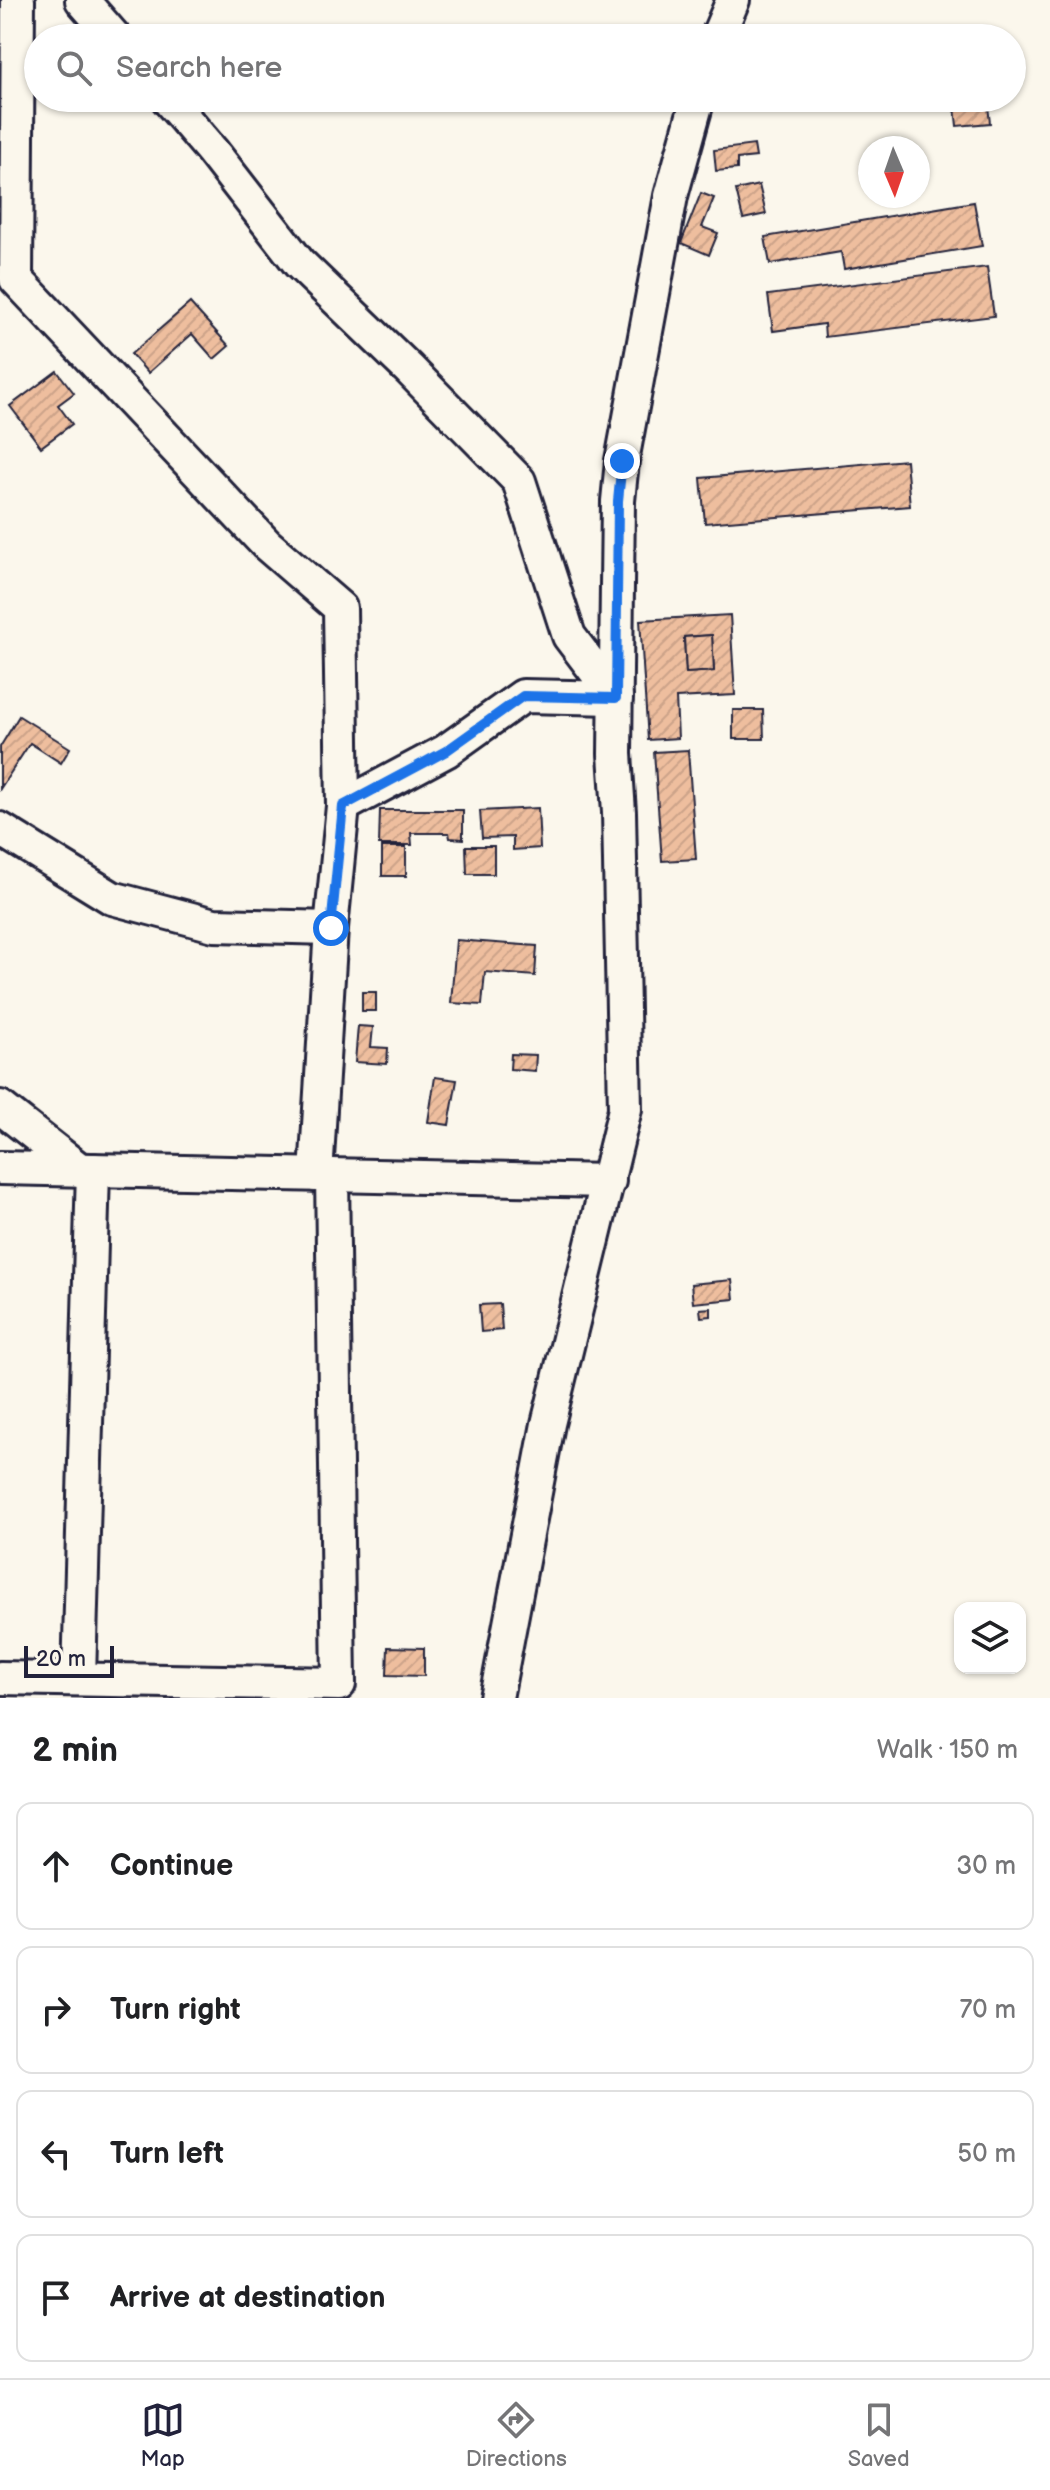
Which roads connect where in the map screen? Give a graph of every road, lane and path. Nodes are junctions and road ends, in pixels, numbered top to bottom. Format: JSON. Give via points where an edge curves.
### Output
{"nodes":[{"id":1,"x":18,"y":0,"type":"edge"},
{"id":2,"x":82,"y":0,"type":"edge"},
{"id":3,"x":731,"y":2,"type":"edge"},
{"id":4,"x":103,"y":24,"type":"edge"},
{"id":5,"x":722,"y":24,"type":"edge"},
{"id":6,"x":179,"y":112,"type":"edge"},
{"id":7,"x":694,"y":112,"type":"edge"},
{"id":8,"x":616,"y":698,"type":"junction"},
{"id":9,"x":343,"y":806,"type":"junction"},
{"id":10,"x":0,"y":829,"type":"edge"},
{"id":11,"x":331,"y":928,"type":"junction"},
{"id":12,"x":0,"y":1107,"type":"edge"},
{"id":13,"x":0,"y":1168,"type":"edge"},
{"id":14,"x":86,"y":1170,"type":"junction"},
{"id":15,"x":324,"y":1175,"type":"junction"},
{"id":16,"x":609,"y":1181,"type":"junction"},
{"id":17,"x":0,"y":1678,"type":"edge"},
{"id":18,"x":79,"y":1678,"type":"junction"},
{"id":19,"x":496,"y":1698,"type":"edge"}],
"edges":[{"from":1,"to":9,"type":"street","via":[[16,279],[266,544],[340,608]]},
{"from":2,"to":4,"type":"street"},
{"from":3,"to":5,"type":"street"},
{"from":6,"to":8,"type":"street","via":[[299,263],[519,481],[569,636]]},
{"from":7,"to":8,"type":"street","via":[[671,196],[622,461]]},
{"from":8,"to":9,"type":"street","via":[[523,696],[446,751]]},
{"from":8,"to":16,"type":"street","via":[[625,1109]]},
{"from":9,"to":11,"type":"street"},
{"from":10,"to":11,"type":"street","via":[[112,898],[214,925]]},
{"from":11,"to":15,"type":"street"},
{"from":12,"to":14,"type":"street"},
{"from":13,"to":14,"type":"street"},
{"from":14,"to":15,"type":"street"},
{"from":14,"to":18,"type":"street"},
{"from":15,"to":16,"type":"street"},
{"from":15,"to":18,"type":"street","via":[[339,1684]]},
{"from":16,"to":19,"type":"street","via":[[548,1424]]},
{"from":17,"to":18,"type":"street"}]}
